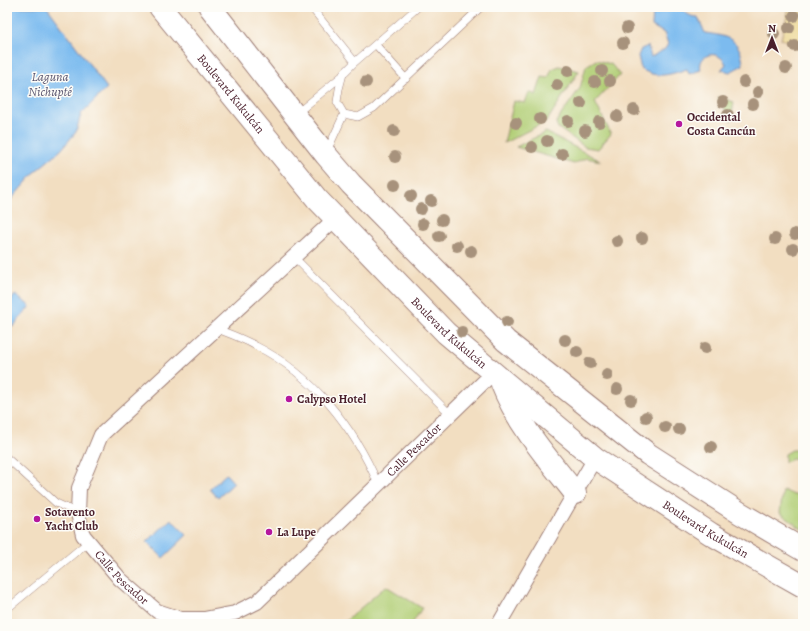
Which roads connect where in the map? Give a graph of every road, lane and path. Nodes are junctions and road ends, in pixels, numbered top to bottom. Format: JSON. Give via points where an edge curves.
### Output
{"nodes":[{"id":1,"x":160,"y":7,"type":"edge"},
{"id":2,"x":210,"y":7,"type":"edge"},
{"id":3,"x":311,"y":7,"type":"edge"},
{"id":4,"x":418,"y":7,"type":"edge"},
{"id":5,"x":481,"y":7,"type":"edge"},
{"id":6,"x":376,"y":44,"type":"junction"},
{"id":7,"x":355,"y":62,"type":"junction"},
{"id":8,"x":344,"y":74,"type":"junction"},
{"id":9,"x":406,"y":79,"type":"junction"},
{"id":10,"x":344,"y":114,"type":"junction"},
{"id":11,"x":295,"y":116,"type":"junction"},
{"id":12,"x":326,"y":155,"type":"junction"},
{"id":13,"x":335,"y":219,"type":"junction"},
{"id":14,"x":295,"y":258,"type":"junction"},
{"id":15,"x":217,"y":328,"type":"junction"},
{"id":16,"x":497,"y":376,"type":"junction"},
{"id":17,"x":450,"y":414,"type":"junction"},
{"id":18,"x":7,"y":458,"type":"edge"},
{"id":19,"x":595,"y":458,"type":"junction"},
{"id":20,"x":378,"y":484,"type":"junction"},
{"id":21,"x":576,"y":493,"type":"junction"},
{"id":22,"x":78,"y":513,"type":"junction"},
{"id":23,"x":88,"y":542,"type":"junction"},
{"id":24,"x":803,"y":550,"type":"edge"},
{"id":25,"x":803,"y":586,"type":"edge"},
{"id":26,"x":7,"y":609,"type":"edge"},
{"id":27,"x":499,"y":624,"type":"edge"}],
"edges":[{"from":1,"to":13,"type":"main road","name":"Boulevard Kukulcán"},
{"from":2,"to":11,"type":"main road"},
{"from":3,"to":7,"type":"lane"},
{"from":4,"to":6,"type":"lane"},
{"from":5,"to":9,"type":"lane"},
{"from":6,"to":7,"type":"lane"},
{"from":6,"to":9,"type":"lane"},
{"from":7,"to":8,"type":"lane"},
{"from":8,"to":10,"type":"lane","via":[[337,102]]},
{"from":8,"to":11,"type":"lane"},
{"from":9,"to":10,"type":"lane","via":[[374,108],[358,117]]},
{"from":10,"to":12,"type":"lane"},
{"from":11,"to":12,"type":"main road"},
{"from":12,"to":24,"type":"main road","via":[[351,184],[506,341],[648,454]]},
{"from":13,"to":14,"type":"street","name":"Calle Pescador"},
{"from":13,"to":16,"type":"main road","name":"Boulevard Kukulcán","via":[[446,333]]},
{"from":14,"to":15,"type":"street","name":"Calle Pescador"},
{"from":14,"to":17,"type":"lane"},
{"from":15,"to":20,"type":"lane","via":[[257,346],[317,390],[344,423],[367,458]]},
{"from":15,"to":22,"type":"street","name":"Calle Pescador","via":[[101,435],[79,488]]},
{"from":16,"to":17,"type":"street","name":"Calle Pescador"},
{"from":16,"to":19,"type":"main road","name":"Boulevard Kukulcán"},
{"from":16,"to":21,"type":"main road","via":[[523,425]]},
{"from":17,"to":20,"type":"street","name":"Calle Pescador"},
{"from":18,"to":22,"type":"lane","via":[[56,503]]},
{"from":19,"to":21,"type":"street"},
{"from":19,"to":25,"type":"main road","name":"Boulevard Kukulcán","via":[[711,534]]},
{"from":20,"to":23,"type":"street","name":"Calle Pescador","via":[[257,602],[235,613],[204,619],[181,619],[157,611],[120,579]]},
{"from":21,"to":27,"type":"street"},
{"from":22,"to":23,"type":"street","name":"Calle Pescador","via":[[82,535]]},
{"from":23,"to":26,"type":"lane"}]}
